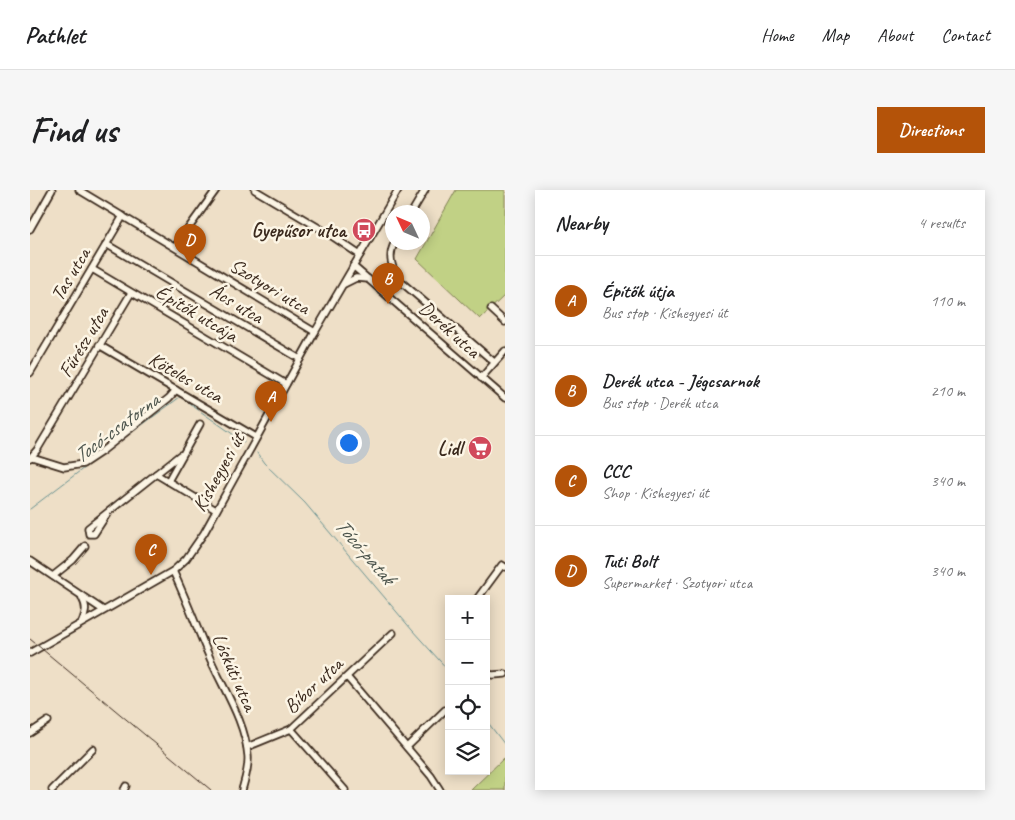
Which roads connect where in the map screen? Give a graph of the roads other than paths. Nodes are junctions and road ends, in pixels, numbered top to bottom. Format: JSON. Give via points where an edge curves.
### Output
{"nodes":[{"id":1,"x":52,"y":190,"type":"edge"},
{"id":2,"x":79,"y":190,"type":"edge"},
{"id":3,"x":216,"y":190,"type":"edge"},
{"id":4,"x":255,"y":190,"type":"edge"},
{"id":5,"x":398,"y":190,"type":"edge"},
{"id":6,"x":426,"y":190,"type":"edge"},
{"id":7,"x":416,"y":205,"type":"edge"},
{"id":8,"x":123,"y":216,"type":"junction"},
{"id":9,"x":30,"y":229,"type":"edge"},
{"id":10,"x":106,"y":244,"type":"junction"},
{"id":11,"x":174,"y":247,"type":"junction"},
{"id":12,"x":392,"y":250,"type":"edge"},
{"id":13,"x":360,"y":255,"type":"junction"},
{"id":14,"x":353,"y":266,"type":"junction"},
{"id":15,"x":92,"y":269,"type":"junction"},
{"id":16,"x":370,"y":280,"type":"junction"},
{"id":17,"x":342,"y":285,"type":"junction"},
{"id":18,"x":131,"y":293,"type":"junction"},
{"id":19,"x":491,"y":309,"type":"dead end"},
{"id":20,"x":505,"y":322,"type":"edge"},
{"id":21,"x":315,"y":332,"type":"junction"},
{"id":22,"x":99,"y":346,"type":"junction"},
{"id":23,"x":505,"y":351,"type":"edge"},
{"id":24,"x":300,"y":359,"type":"junction"},
{"id":25,"x":494,"y":362,"type":"junction"},
{"id":26,"x":30,"y":373,"type":"edge"},
{"id":27,"x":481,"y":378,"type":"junction"},
{"id":28,"x":286,"y":384,"type":"junction"},
{"id":29,"x":176,"y":390,"type":"junction"},
{"id":30,"x":505,"y":398,"type":"edge"},
{"id":31,"x":200,"y":424,"type":"dead end"},
{"id":32,"x":256,"y":437,"type":"junction"},
{"id":33,"x":183,"y":452,"type":"junction"},
{"id":34,"x":31,"y":458,"type":"edge"},
{"id":35,"x":169,"y":464,"type":"junction"},
{"id":36,"x":174,"y":469,"type":"junction"},
{"id":37,"x":156,"y":474,"type":"junction"},
{"id":38,"x":168,"y":481,"type":"junction"},
{"id":39,"x":216,"y":510,"type":"junction"},
{"id":40,"x":107,"y":514,"type":"dead end"},
{"id":41,"x":85,"y":546,"type":"dead end"},
{"id":42,"x":30,"y":561,"type":"edge"},
{"id":43,"x":504,"y":565,"type":"edge"},
{"id":44,"x":172,"y":571,"type":"junction"},
{"id":45,"x":53,"y":576,"type":"junction"},
{"id":46,"x":480,"y":595,"type":"edge"},
{"id":47,"x":81,"y":596,"type":"junction"},
{"id":48,"x":103,"y":610,"type":"junction"},
{"id":49,"x":82,"y":622,"type":"junction"},
{"id":50,"x":393,"y":633,"type":"dead end"},
{"id":51,"x":30,"y":652,"type":"edge"},
{"id":52,"x":490,"y":674,"type":"edge"},
{"id":53,"x":505,"y":674,"type":"edge"},
{"id":54,"x":347,"y":677,"type":"junction"},
{"id":55,"x":445,"y":710,"type":"dead end"},
{"id":56,"x":48,"y":721,"type":"dead end"},
{"id":57,"x":291,"y":729,"type":"junction"},
{"id":58,"x":30,"y":733,"type":"edge"},
{"id":59,"x":247,"y":747,"type":"junction"},
{"id":60,"x":407,"y":747,"type":"junction"},
{"id":61,"x":93,"y":749,"type":"dead end"},
{"id":62,"x":52,"y":790,"type":"edge"},
{"id":63,"x":242,"y":790,"type":"edge"},
{"id":64,"x":346,"y":790,"type":"edge"},
{"id":65,"x":440,"y":790,"type":"edge"}],
"edges":[{"from":1,"to":9,"type":"street"},
{"from":2,"to":8,"type":"street","name":"Szotyori utca"},
{"from":3,"to":11,"type":"street"},
{"from":4,"to":13,"type":"street"},
{"from":5,"to":13,"type":"street","name":"Kishegyesi út"},
{"from":6,"to":7,"type":"street"},
{"from":8,"to":10,"type":"street","name":"Tas utca"},
{"from":8,"to":11,"type":"street","name":"Szotyori utca"},
{"from":10,"to":15,"type":"street","name":"Tas utca"},
{"from":10,"to":24,"type":"street","name":"Ács utca"},
{"from":11,"to":21,"type":"street","name":"Szotyori utca"},
{"from":12,"to":25,"type":"street","name":"Derék utca","via":[[391,266],[399,280]]},
{"from":13,"to":14,"type":"street","name":"Kishegyesi út"},
{"from":14,"to":16,"type":"street","name":"Derék utca"},
{"from":14,"to":17,"type":"street","name":"Kishegyesi út"},
{"from":15,"to":18,"type":"street","name":"Építők utcája"},
{"from":15,"to":26,"type":"street","name":"Tas utca"},
{"from":16,"to":17,"type":"street","via":[[356,278]]},
{"from":16,"to":27,"type":"street","name":"Derék utca"},
{"from":17,"to":21,"type":"street","name":"Kishegyesi út"},
{"from":18,"to":22,"type":"street","name":"Fűrész utca"},
{"from":18,"to":28,"type":"street","name":"Építők utcája"},
{"from":19,"to":20,"type":"street"},
{"from":21,"to":24,"type":"street","name":"Kishegyesi út"},
{"from":22,"to":29,"type":"street","name":"Köteles utca"},
{"from":22,"to":34,"type":"street","name":"Fűrész utca"},
{"from":23,"to":25,"type":"street","name":"Derék utca"},
{"from":24,"to":28,"type":"street","name":"Kishegyesi út"},
{"from":25,"to":27,"type":"street","name":"Derék utca"},
{"from":27,"to":30,"type":"street","name":"Derék utca"},
{"from":28,"to":32,"type":"street","name":"Kishegyesi út"},
{"from":29,"to":32,"type":"street","name":"Köteles utca"},
{"from":29,"to":34,"type":"street","via":[[83,464],[64,467]]},
{"from":31,"to":33,"type":"street"},
{"from":32,"to":39,"type":"street","name":"Kishegyesi út"},
{"from":33,"to":35,"type":"street"},
{"from":33,"to":36,"type":"street"},
{"from":35,"to":36,"type":"street"},
{"from":35,"to":37,"type":"street"},
{"from":36,"to":38,"type":"street"},
{"from":37,"to":38,"type":"street"},
{"from":37,"to":40,"type":"street"},
{"from":38,"to":39,"type":"street"},
{"from":39,"to":44,"type":"street","name":"Kishegyesi út","via":[[195,547]]},
{"from":41,"to":45,"type":"street"},
{"from":42,"to":45,"type":"street"},
{"from":43,"to":46,"type":"street"},
{"from":44,"to":48,"type":"street","name":"Kishegyesi út"},
{"from":44,"to":59,"type":"street","name":"Lóskúti utca","via":[[237,714]]},
{"from":45,"to":47,"type":"street"},
{"from":47,"to":48,"type":"street"},
{"from":47,"to":49,"type":"street","via":[[86,605]]},
{"from":48,"to":49,"type":"street","name":"Kishegyesi út"},
{"from":49,"to":51,"type":"street","name":"Kishegyesi út"},
{"from":50,"to":54,"type":"street","name":"Bíbor utca"},
{"from":52,"to":53,"type":"street"},
{"from":54,"to":57,"type":"street","name":"Bíbor utca"},
{"from":54,"to":60,"type":"street"},
{"from":55,"to":60,"type":"street"},
{"from":56,"to":58,"type":"street"},
{"from":57,"to":59,"type":"street","name":"Bíbor utca"},
{"from":57,"to":64,"type":"street"},
{"from":59,"to":63,"type":"street","name":"Lóskúti utca","via":[[248,768]]},
{"from":60,"to":65,"type":"street"},
{"from":61,"to":62,"type":"street"}]}
